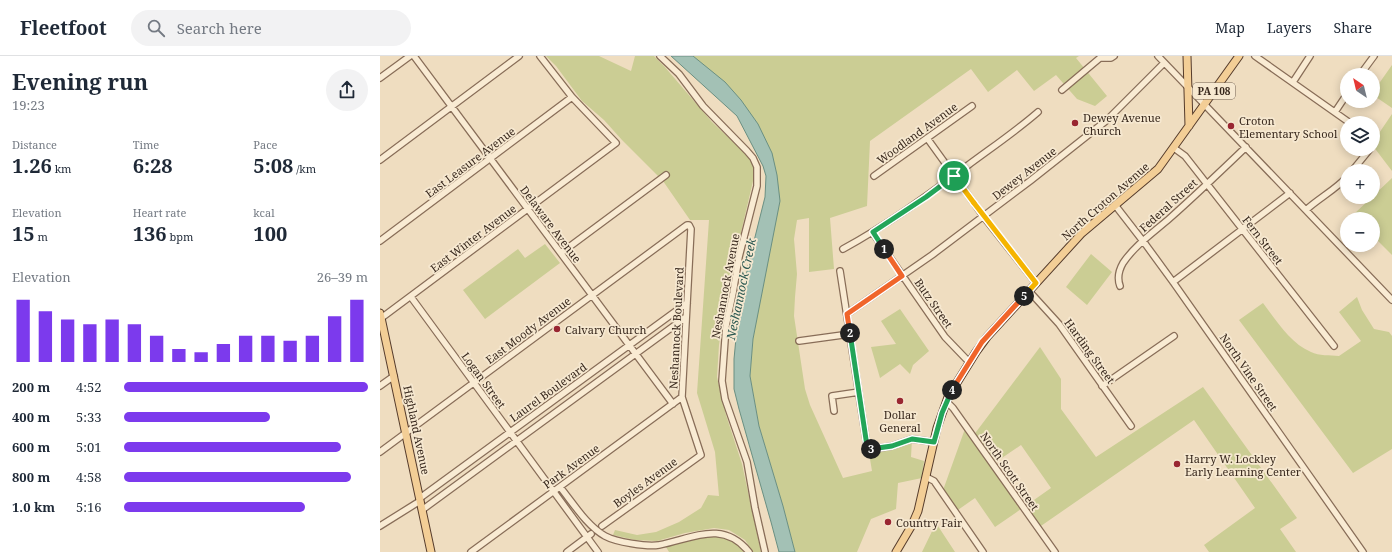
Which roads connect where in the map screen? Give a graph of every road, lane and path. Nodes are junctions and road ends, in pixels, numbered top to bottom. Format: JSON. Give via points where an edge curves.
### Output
{"nodes":[{"id":1,"x":410,"y":56,"type":"edge"},
{"id":2,"x":414,"y":56,"type":"edge"},
{"id":3,"x":519,"y":56,"type":"edge"},
{"id":4,"x":540,"y":56,"type":"edge"},
{"id":5,"x":1114,"y":56,"type":"edge"},
{"id":6,"x":1158,"y":56,"type":"edge"},
{"id":7,"x":1187,"y":56,"type":"edge"},
{"id":8,"x":1239,"y":56,"type":"edge"},
{"id":9,"x":1254,"y":56,"type":"edge"},
{"id":10,"x":1310,"y":56,"type":"edge"},
{"id":11,"x":1374,"y":56,"type":"edge"},
{"id":12,"x":664,"y":57,"type":"edge"},
{"id":13,"x":1164,"y":63,"type":"junction"},
{"id":14,"x":1365,"y":68,"type":"edge"},
{"id":15,"x":380,"y":78,"type":"edge"},
{"id":16,"x":1293,"y":82,"type":"junction"},
{"id":17,"x":1188,"y":86,"type":"junction"},
{"id":18,"x":1062,"y":90,"type":"dead end"},
{"id":19,"x":572,"y":98,"type":"junction"},
{"id":20,"x":1205,"y":104,"type":"junction"},
{"id":21,"x":1340,"y":104,"type":"edge"},
{"id":22,"x":451,"y":106,"type":"junction"},
{"id":23,"x":972,"y":106,"type":"dead end"},
{"id":24,"x":1038,"y":112,"type":"dead end"},
{"id":25,"x":1335,"y":112,"type":"junction"},
{"id":26,"x":1340,"y":116,"type":"edge"},
{"id":27,"x":1189,"y":126,"type":"junction"},
{"id":28,"x":927,"y":138,"type":"junction"},
{"id":29,"x":1246,"y":147,"type":"junction"},
{"id":30,"x":1174,"y":148,"type":"junction"},
{"id":31,"x":1364,"y":156,"type":"edge"},
{"id":32,"x":491,"y":159,"type":"junction"},
{"id":33,"x":380,"y":160,"type":"edge"},
{"id":34,"x":1357,"y":164,"type":"edge"},
{"id":35,"x":666,"y":175,"type":"dead end"},
{"id":36,"x":874,"y":176,"type":"dead end"},
{"id":37,"x":954,"y":176,"type":"junction"},
{"id":38,"x":1340,"y":183,"type":"edge"},
{"id":39,"x":1207,"y":184,"type":"junction"},
{"id":40,"x":1290,"y":193,"type":"junction"},
{"id":41,"x":1115,"y":206,"type":"junction"},
{"id":42,"x":528,"y":209,"type":"junction"},
{"id":43,"x":1306,"y":210,"type":"junction"},
{"id":44,"x":984,"y":217,"type":"junction"},
{"id":45,"x":689,"y":225,"type":"joint"},
{"id":46,"x":1242,"y":229,"type":"junction"},
{"id":47,"x":873,"y":232,"type":"junction"},
{"id":48,"x":380,"y":241,"type":"edge"},
{"id":49,"x":1143,"y":241,"type":"junction"},
{"id":50,"x":843,"y":249,"type":"dead end"},
{"id":51,"x":560,"y":253,"type":"junction"},
{"id":52,"x":840,"y":270,"type":"dead end"},
{"id":53,"x":902,"y":276,"type":"junction"},
{"id":54,"x":1173,"y":282,"type":"junction"},
{"id":55,"x":1036,"y":283,"type":"junction"},
{"id":56,"x":1120,"y":286,"type":"dead end"},
{"id":57,"x":1029,"y":291,"type":"junction"},
{"id":58,"x":592,"y":295,"type":"junction"},
{"id":59,"x":411,"y":297,"type":"junction"},
{"id":60,"x":1392,"y":300,"type":"edge"},
{"id":61,"x":687,"y":303,"type":"junction"},
{"id":62,"x":847,"y":314,"type":"junction"},
{"id":63,"x":380,"y":317,"type":"edge"},
{"id":64,"x":686,"y":317,"type":"junction"},
{"id":65,"x":850,"y":334,"type":"junction"},
{"id":66,"x":1174,"y":336,"type":"dead end"},
{"id":67,"x":798,"y":341,"type":"dead end"},
{"id":68,"x":630,"y":345,"type":"junction"},
{"id":69,"x":1334,"y":346,"type":"dead end"},
{"id":70,"x":636,"y":353,"type":"junction"},
{"id":71,"x":969,"y":362,"type":"junction"},
{"id":72,"x":394,"y":376,"type":"junction"},
{"id":73,"x":474,"y":382,"type":"junction"},
{"id":74,"x":380,"y":386,"type":"edge"},
{"id":75,"x":1102,"y":386,"type":"junction"},
{"id":76,"x":859,"y":392,"type":"junction"},
{"id":77,"x":682,"y":397,"type":"junction"},
{"id":78,"x":947,"y":402,"type":"junction"},
{"id":79,"x":673,"y":404,"type":"junction"},
{"id":80,"x":834,"y":411,"type":"dead end"},
{"id":81,"x":1131,"y":426,"type":"dead end"},
{"id":82,"x":510,"y":432,"type":"junction"},
{"id":83,"x":406,"y":433,"type":"junction"},
{"id":84,"x":517,"y":441,"type":"junction"},
{"id":85,"x":934,"y":442,"type":"junction"},
{"id":86,"x":380,"y":452,"type":"edge"},
{"id":87,"x":701,"y":455,"type":"joint"},
{"id":88,"x":926,"y":477,"type":"junction"},
{"id":89,"x":560,"y":487,"type":"junction"},
{"id":90,"x":554,"y":491,"type":"junction"},
{"id":91,"x":420,"y":500,"type":"junction"},
{"id":92,"x":422,"y":510,"type":"junction"},
{"id":93,"x":380,"y":526,"type":"edge"},
{"id":94,"x":602,"y":526,"type":"dead end"},
{"id":95,"x":589,"y":536,"type":"junction"},
{"id":96,"x":431,"y":552,"type":"edge"},
{"id":97,"x":471,"y":552,"type":"edge"},
{"id":98,"x":567,"y":552,"type":"edge"},
{"id":99,"x":598,"y":552,"type":"edge"},
{"id":100,"x":749,"y":552,"type":"edge"},
{"id":101,"x":765,"y":552,"type":"edge"},
{"id":102,"x":896,"y":552,"type":"edge"},
{"id":103,"x":983,"y":552,"type":"edge"},
{"id":104,"x":1055,"y":552,"type":"edge"},
{"id":105,"x":1363,"y":552,"type":"edge"}],
"edges":[{"from":1,"to":15,"type":"street"},
{"from":2,"to":22,"type":"street","name":"Delaware Avenue"},
{"from":3,"to":22,"type":"street"},
{"from":4,"to":19,"type":"street"},
{"from":5,"to":18,"type":"street","via":[[1100,58]]},
{"from":6,"to":13,"type":"street"},
{"from":7,"to":17,"type":"main road"},
{"from":8,"to":20,"type":"main road","name":"North Croton Avenue","number":"PA 108"},
{"from":9,"to":16,"type":"street"},
{"from":10,"to":16,"type":"street"},
{"from":11,"to":14,"type":"street"},
{"from":12,"to":101,"type":"street","name":"Neshannock Avenue","via":[[703,106],[753,158],[757,167],[757,186],[739,257],[726,326],[721,371],[725,399],[747,462]]},
{"from":13,"to":17,"type":"street"},
{"from":13,"to":44,"type":"street","name":"Dewey Avenue","via":[[1107,120]]},
{"from":16,"to":25,"type":"street"},
{"from":17,"to":20,"type":"street"},
{"from":17,"to":27,"type":"main road"},
{"from":19,"to":32,"type":"street","name":"East Leasure Avenue"},
{"from":19,"to":42,"type":"street","name":"East Winter Avenue","via":[[616,144]]},
{"from":20,"to":27,"type":"main road","name":"North Croton Avenue","number":"PA 108"},
{"from":20,"to":29,"type":"street"},
{"from":21,"to":25,"type":"street"},
{"from":22,"to":32,"type":"street","name":"Delaware Avenue"},
{"from":22,"to":33,"type":"street"},
{"from":23,"to":28,"type":"street","name":"Woodland Avenue"},
{"from":24,"to":37,"type":"street"},
{"from":25,"to":26,"type":"street"},
{"from":27,"to":30,"type":"main road","name":"North Croton Avenue","number":"PA 108"},
{"from":28,"to":36,"type":"street","name":"Woodland Avenue"},
{"from":28,"to":37,"type":"street"},
{"from":29,"to":39,"type":"street","name":"Federal Street"},
{"from":29,"to":40,"type":"street"},
{"from":30,"to":39,"type":"street","name":"Fern Street","via":[[1185,156]]},
{"from":30,"to":41,"type":"main road","name":"North Croton Avenue","number":"PA 108","via":[[1153,175]]},
{"from":31,"to":34,"type":"street"},
{"from":32,"to":42,"type":"street","name":"Delaware Avenue"},
{"from":32,"to":48,"type":"street","name":"East Leasure Avenue"},
{"from":35,"to":51,"type":"street"},
{"from":37,"to":44,"type":"street"},
{"from":37,"to":47,"type":"street"},
{"from":38,"to":43,"type":"street"},
{"from":39,"to":46,"type":"street","name":"Fern Street"},
{"from":39,"to":49,"type":"street","name":"Federal Street"},
{"from":40,"to":43,"type":"street"},
{"from":40,"to":46,"type":"street"},
{"from":41,"to":49,"type":"street","name":"North Vine Street"},
{"from":41,"to":55,"type":"main road","name":"North Croton Avenue","number":"PA 108","via":[[1082,233]]},
{"from":42,"to":51,"type":"street","name":"Delaware Avenue"},
{"from":42,"to":59,"type":"street","name":"East Winter Avenue"},
{"from":43,"to":60,"type":"street"},
{"from":44,"to":53,"type":"street","name":"Dewey Avenue"},
{"from":44,"to":55,"type":"street"},
{"from":45,"to":58,"type":"street","name":"East Moody Avenue"},
{"from":45,"to":61,"type":"street","name":"Neshannock Boulevard","via":[[691,229]]},
{"from":46,"to":54,"type":"street"},
{"from":46,"to":69,"type":"street","name":"Fern Street"},
{"from":47,"to":50,"type":"street"},
{"from":47,"to":53,"type":"street","name":"Butz Street"},
{"from":49,"to":54,"type":"street","name":"North Vine Street"},
{"from":49,"to":56,"type":"street","name":"Federal Street","via":[[1122,264],[1118,276]]},
{"from":51,"to":58,"type":"street","name":"Delaware Avenue"},
{"from":52,"to":62,"type":"street"},
{"from":53,"to":62,"type":"street","name":"Dewey Avenue"},
{"from":53,"to":71,"type":"street","name":"Butz Street","via":[[945,336]]},
{"from":54,"to":105,"type":"street","name":"North Vine Street"},
{"from":55,"to":57,"type":"main road","name":"North Croton Avenue","number":"PA 108"},
{"from":57,"to":71,"type":"main road","name":"North Croton Avenue","number":"PA 108","via":[[982,342]]},
{"from":57,"to":75,"type":"street","name":"Harding Street","via":[[1059,324]]},
{"from":58,"to":68,"type":"street","name":"Delaware Avenue"},
{"from":58,"to":73,"type":"street","name":"East Moody Avenue"},
{"from":59,"to":63,"type":"street","name":"East Winter Avenue"},
{"from":59,"to":73,"type":"street","name":"Logan Street"},
{"from":61,"to":64,"type":"street","name":"Neshannock Boulevard"},
{"from":61,"to":68,"type":"street","name":"Laurel Boulevard"},
{"from":62,"to":65,"type":"street"},
{"from":63,"to":72,"type":"main road","name":"Highland Avenue"},
{"from":64,"to":70,"type":"street","name":"Laurel Boulevard"},
{"from":64,"to":77,"type":"street","name":"Neshannock Boulevard"},
{"from":65,"to":67,"type":"street"},
{"from":65,"to":76,"type":"street"},
{"from":66,"to":75,"type":"street"},
{"from":68,"to":70,"type":"street","name":"Delaware Avenue"},
{"from":68,"to":82,"type":"street","name":"Laurel Boulevard"},
{"from":70,"to":79,"type":"street","name":"Delaware Avenue"},
{"from":70,"to":84,"type":"street","name":"Laurel Boulevard"},
{"from":71,"to":78,"type":"main road","name":"North Croton Avenue","number":"PA 108"},
{"from":72,"to":74,"type":"street"},
{"from":72,"to":83,"type":"main road","name":"Highland Avenue"},
{"from":73,"to":82,"type":"street","name":"Logan Street"},
{"from":73,"to":83,"type":"street","name":"East Moody Avenue"},
{"from":75,"to":81,"type":"street","name":"Harding Street"},
{"from":76,"to":80,"type":"street","via":[[832,396]]},
{"from":76,"to":85,"type":"street","via":[[867,446],[870,449],[912,439]]},
{"from":77,"to":79,"type":"street","name":"Park Avenue"},
{"from":77,"to":87,"type":"street","name":"Neshannock Boulevard"},
{"from":78,"to":85,"type":"main road","name":"North Croton Avenue","number":"PA 108"},
{"from":78,"to":104,"type":"street","name":"North Scott Street"},
{"from":79,"to":89,"type":"street","name":"Park Avenue"},
{"from":82,"to":84,"type":"street","name":"Logan Street"},
{"from":82,"to":91,"type":"street","name":"Laurel Boulevard"},
{"from":83,"to":86,"type":"street","name":"East Moody Avenue"},
{"from":83,"to":91,"type":"main road","name":"Highland Avenue"},
{"from":84,"to":90,"type":"street","name":"Logan Street"},
{"from":84,"to":92,"type":"street","name":"Laurel Boulevard"},
{"from":85,"to":88,"type":"main road","name":"North Croton Avenue","number":"PA 108"},
{"from":87,"to":94,"type":"street","name":"Boyles Avenue"},
{"from":88,"to":102,"type":"main road","name":"North Croton Avenue","number":"PA 108","via":[[916,518]]},
{"from":88,"to":103,"type":"street","via":[[934,481]]},
{"from":89,"to":90,"type":"street","name":"Park Avenue"},
{"from":89,"to":100,"type":"street","via":[[594,528],[611,539],[655,546],[698,534],[714,533],[734,538]]},
{"from":90,"to":95,"type":"street","name":"Logan Street"},
{"from":90,"to":97,"type":"street","name":"Park Avenue"},
{"from":91,"to":92,"type":"main road","name":"Highland Avenue"},
{"from":91,"to":93,"type":"street","name":"Laurel Boulevard"},
{"from":92,"to":96,"type":"main road","name":"Highland Avenue"},
{"from":95,"to":98,"type":"street"},
{"from":95,"to":99,"type":"street","name":"Logan Street"}]}
